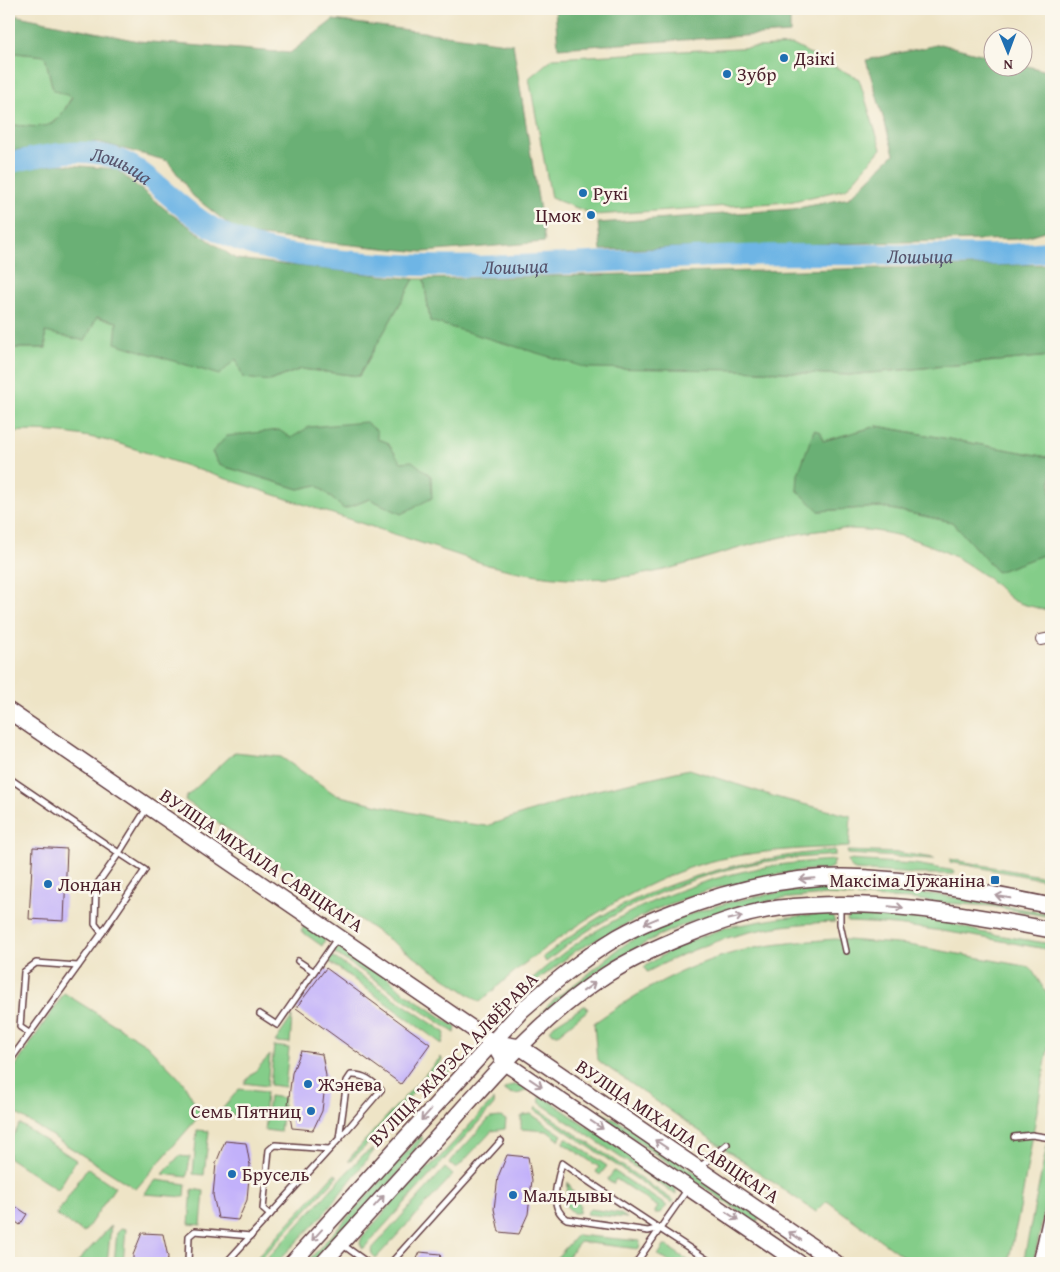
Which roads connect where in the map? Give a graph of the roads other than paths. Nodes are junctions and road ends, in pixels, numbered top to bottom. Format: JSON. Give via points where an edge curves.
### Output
{"nodes":[{"id":1,"x":9,"y":711,"type":"edge"},
{"id":2,"x":9,"y":778,"type":"edge"},
{"id":3,"x":148,"y":807,"type":"junction"},
{"id":4,"x":120,"y":852,"type":"junction"},
{"id":5,"x":840,"y":904,"type":"junction"},
{"id":6,"x":1051,"y":906,"type":"edge"},
{"id":7,"x":1051,"y":930,"type":"edge"},
{"id":8,"x":102,"y":933,"type":"junction"},
{"id":9,"x":338,"y":937,"type":"junction"},
{"id":10,"x":846,"y":950,"type":"dead end"},
{"id":11,"x":298,"y":961,"type":"dead end"},
{"id":12,"x":78,"y":966,"type":"junction"},
{"id":13,"x":313,"y":972,"type":"junction"},
{"id":14,"x":260,"y":1014,"type":"dead end"},
{"id":15,"x":29,"y":1033,"type":"junction"},
{"id":16,"x":492,"y":1042,"type":"junction"},
{"id":17,"x":520,"y":1047,"type":"junction"},
{"id":18,"x":9,"y":1060,"type":"edge"},
{"id":19,"x":505,"y":1064,"type":"junction"},
{"id":20,"x":1014,"y":1137,"type":"dead end"},
{"id":21,"x":339,"y":1138,"type":"junction"},
{"id":22,"x":1051,"y":1138,"type":"edge"},
{"id":23,"x":501,"y":1141,"type":"dead end"},
{"id":24,"x":727,"y":1144,"type":"dead end"},
{"id":25,"x":329,"y":1149,"type":"junction"},
{"id":26,"x":698,"y":1170,"type":"junction"},
{"id":27,"x":688,"y":1187,"type":"junction"},
{"id":28,"x":270,"y":1215,"type":"junction"},
{"id":29,"x":1051,"y":1217,"type":"edge"},
{"id":30,"x":660,"y":1228,"type":"junction"},
{"id":31,"x":252,"y":1236,"type":"junction"},
{"id":32,"x":341,"y":1243,"type":"junction"},
{"id":33,"x":643,"y":1254,"type":"junction"},
{"id":34,"x":188,"y":1263,"type":"edge"},
{"id":35,"x":226,"y":1263,"type":"edge"},
{"id":36,"x":292,"y":1263,"type":"edge"},
{"id":37,"x":323,"y":1263,"type":"edge"},
{"id":38,"x":368,"y":1263,"type":"edge"},
{"id":39,"x":391,"y":1263,"type":"edge"},
{"id":40,"x":636,"y":1263,"type":"edge"},
{"id":41,"x":642,"y":1263,"type":"edge"},
{"id":42,"x":712,"y":1263,"type":"edge"},
{"id":43,"x":799,"y":1263,"type":"edge"},
{"id":44,"x":836,"y":1263,"type":"edge"},
{"id":45,"x":1041,"y":1263,"type":"edge"}],
"edges":[{"from":1,"to":3,"type":"main road","name":"ВУЛІЦА МІХАІЛА САВІЦКАГА"},
{"from":2,"to":4,"type":"lane"},
{"from":3,"to":4,"type":"lane"},
{"from":3,"to":9,"type":"main road","name":"ВУЛІЦА МІХАІЛА САВІЦКАГА"},
{"from":4,"to":8,"type":"lane","via":[[96,886],[95,924]]},
{"from":4,"to":8,"type":"lane","via":[[145,870]]},
{"from":5,"to":7,"type":"main road","name":"ВУЛІЦА ЖАРЭСА АЛФЁРАВА","one_way":true,"via":[[944,913]]},
{"from":5,"to":10,"type":"lane","via":[[840,924]]},
{"from":17,"to":5,"type":"main road","name":"ВУЛІЦА ЖАРЭСА АЛФЁРАВА","one_way":true,"via":[[565,1004],[604,976],[662,945],[721,921],[778,908]]},
{"from":6,"to":16,"type":"main road","name":"ВУЛІЦА ЖАРЭСА АЛФЁРАВА","one_way":true,"via":[[948,887],[842,877],[770,884],[710,898],[648,922],[588,956],[522,1010]]},
{"from":8,"to":12,"type":"lane"},
{"from":9,"to":13,"type":"lane"},
{"from":9,"to":16,"type":"main road","name":"ВУЛІЦА МІХАІЛА САВІЦКАГА"},
{"from":11,"to":13,"type":"lane"},
{"from":12,"to":15,"type":"lane"},
{"from":12,"to":15,"type":"lane","via":[[36,963],[24,972],[20,1027]]},
{"from":13,"to":14,"type":"lane","via":[[277,1025]]},
{"from":15,"to":18,"type":"lane"},
{"from":16,"to":17,"type":"main road","name":"ВУЛІЦА МІХАІЛА САВІЦКАГА"},
{"from":16,"to":19,"type":"main road","name":"ВУЛІЦА МІХАІЛА САВІЦКАГА"},
{"from":16,"to":36,"type":"main road","name":"ВУЛІЦА ЖАРЭСА АЛФЁРАВА","one_way":true},
{"from":17,"to":19,"type":"main road","name":"ВУЛІЦА ЖАРЭСА АЛФЁРАВА"},
{"from":26,"to":17,"type":"main road","name":"ВУЛІЦА МІХАІЛА САВІЦКАГА","one_way":true},
{"from":19,"to":27,"type":"main road","name":"ВУЛІЦА МІХАІЛА САВІЦКАГА","one_way":true},
{"from":32,"to":19,"type":"main road","name":"ВУЛІЦА ЖАРЭСА АЛФЁРАВА","one_way":true},
{"from":20,"to":22,"type":"lane"},
{"from":21,"to":21,"type":"lane","via":[[347,1081],[351,1075],[360,1074],[381,1090]]},
{"from":21,"to":25,"type":"lane"},
{"from":23,"to":39,"type":"lane"},
{"from":24,"to":26,"type":"lane"},
{"from":25,"to":28,"type":"lane"},
{"from":25,"to":28,"type":"lane","via":[[276,1145],[269,1150],[263,1209]]},
{"from":44,"to":26,"type":"main road","name":"ВУЛІЦА МІХАІЛА САВІЦКАГА","one_way":true},
{"from":27,"to":30,"type":"lane"},
{"from":27,"to":43,"type":"main road","name":"ВУЛІЦА МІХАІЛА САВІЦКАГА","one_way":true},
{"from":28,"to":31,"type":"lane"},
{"from":29,"to":45,"type":"main road"},
{"from":30,"to":30,"type":"lane","via":[[597,1187],[562,1163],[556,1210],[563,1216],[648,1231]]},
{"from":30,"to":33,"type":"lane"},
{"from":30,"to":42,"type":"lane"},
{"from":31,"to":34,"type":"lane","via":[[195,1231],[189,1236]]},
{"from":31,"to":35,"type":"lane"},
{"from":32,"to":37,"type":"main road","name":"ВУЛІЦА ЖАРЭСА АЛФЁРАВА"},
{"from":32,"to":38,"type":"lane"},
{"from":33,"to":40,"type":"lane"},
{"from":33,"to":41,"type":"lane"}]}
